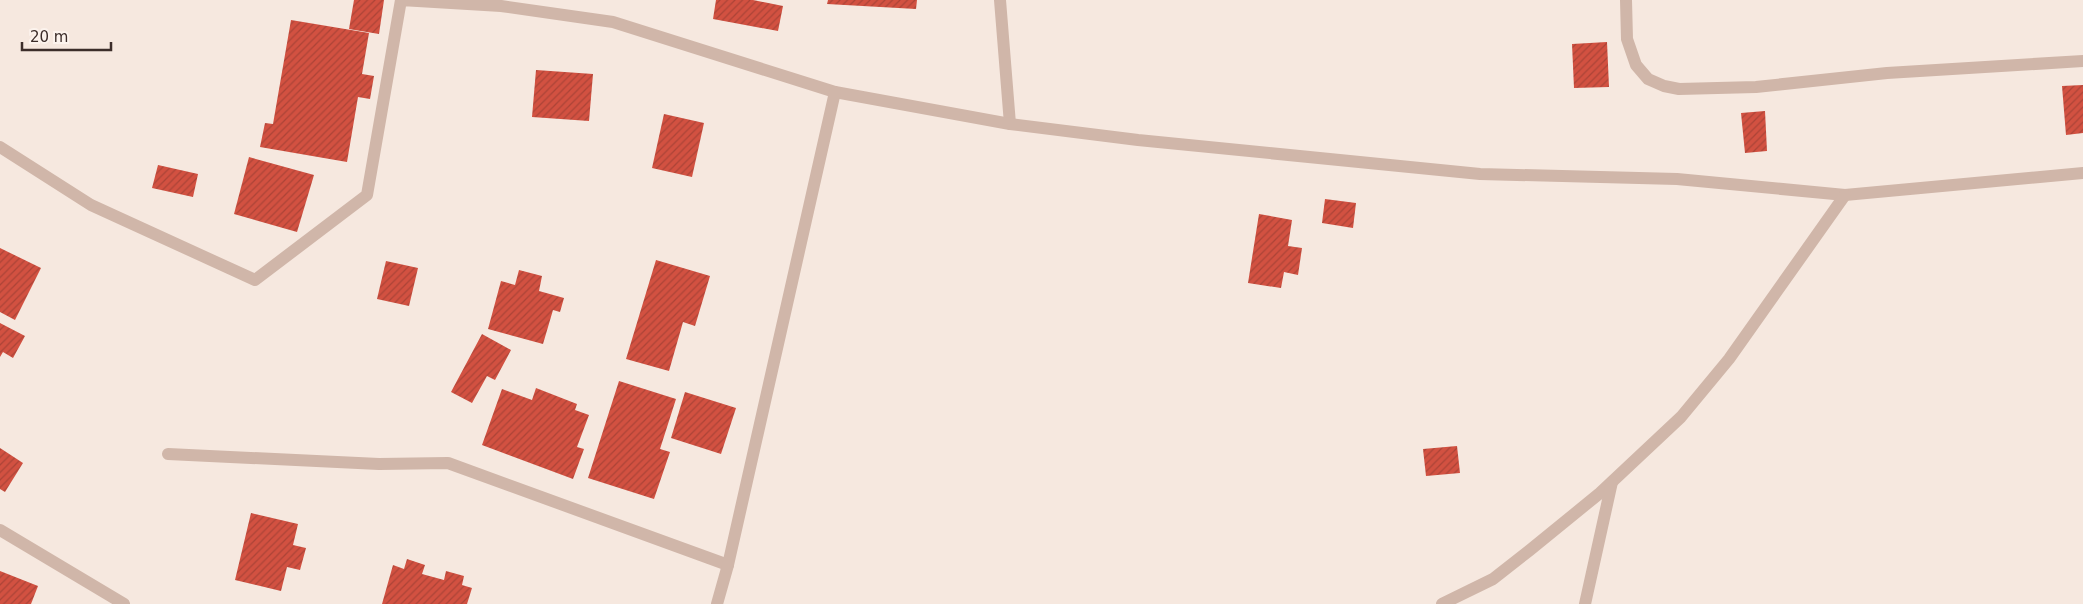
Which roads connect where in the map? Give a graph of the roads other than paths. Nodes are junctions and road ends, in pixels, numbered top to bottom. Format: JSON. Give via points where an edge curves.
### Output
{"nodes":[{"id":1,"x":1000,"y":0,"type":"edge"},
{"id":2,"x":1626,"y":0,"type":"edge"},
{"id":3,"x":2083,"y":62,"type":"edge"},
{"id":4,"x":834,"y":92,"type":"junction"},
{"id":5,"x":1010,"y":124,"type":"junction"},
{"id":6,"x":0,"y":147,"type":"edge"},
{"id":7,"x":2083,"y":173,"type":"edge"},
{"id":8,"x":1845,"y":195,"type":"junction"},
{"id":9,"x":168,"y":454,"type":"dead end"},
{"id":10,"x":1612,"y":482,"type":"junction"},
{"id":11,"x":0,"y":530,"type":"edge"},
{"id":12,"x":728,"y":565,"type":"junction"},
{"id":13,"x":124,"y":604,"type":"edge"},
{"id":14,"x":717,"y":604,"type":"edge"},
{"id":15,"x":1442,"y":604,"type":"edge"},
{"id":16,"x":1585,"y":604,"type":"edge"}],
"edges":[{"from":1,"to":5,"type":"street"},
{"from":2,"to":3,"type":"street","via":[[1627,39],[1636,65],[1648,79],[1679,89],[1756,87],[1887,73]]},
{"from":4,"to":5,"type":"street"},
{"from":4,"to":6,"type":"street","via":[[613,22],[501,6],[401,0],[367,195],[255,280],[91,205]]},
{"from":4,"to":12,"type":"street"},
{"from":5,"to":8,"type":"street","via":[[1480,174],[1677,179]]},
{"from":7,"to":8,"type":"street"},
{"from":8,"to":10,"type":"street","via":[[1702,393]]},
{"from":9,"to":12,"type":"street","via":[[379,464],[448,463]]},
{"from":10,"to":15,"type":"street","via":[[1493,579]]},
{"from":10,"to":16,"type":"street"},
{"from":11,"to":13,"type":"street"},
{"from":12,"to":14,"type":"street"}]}
